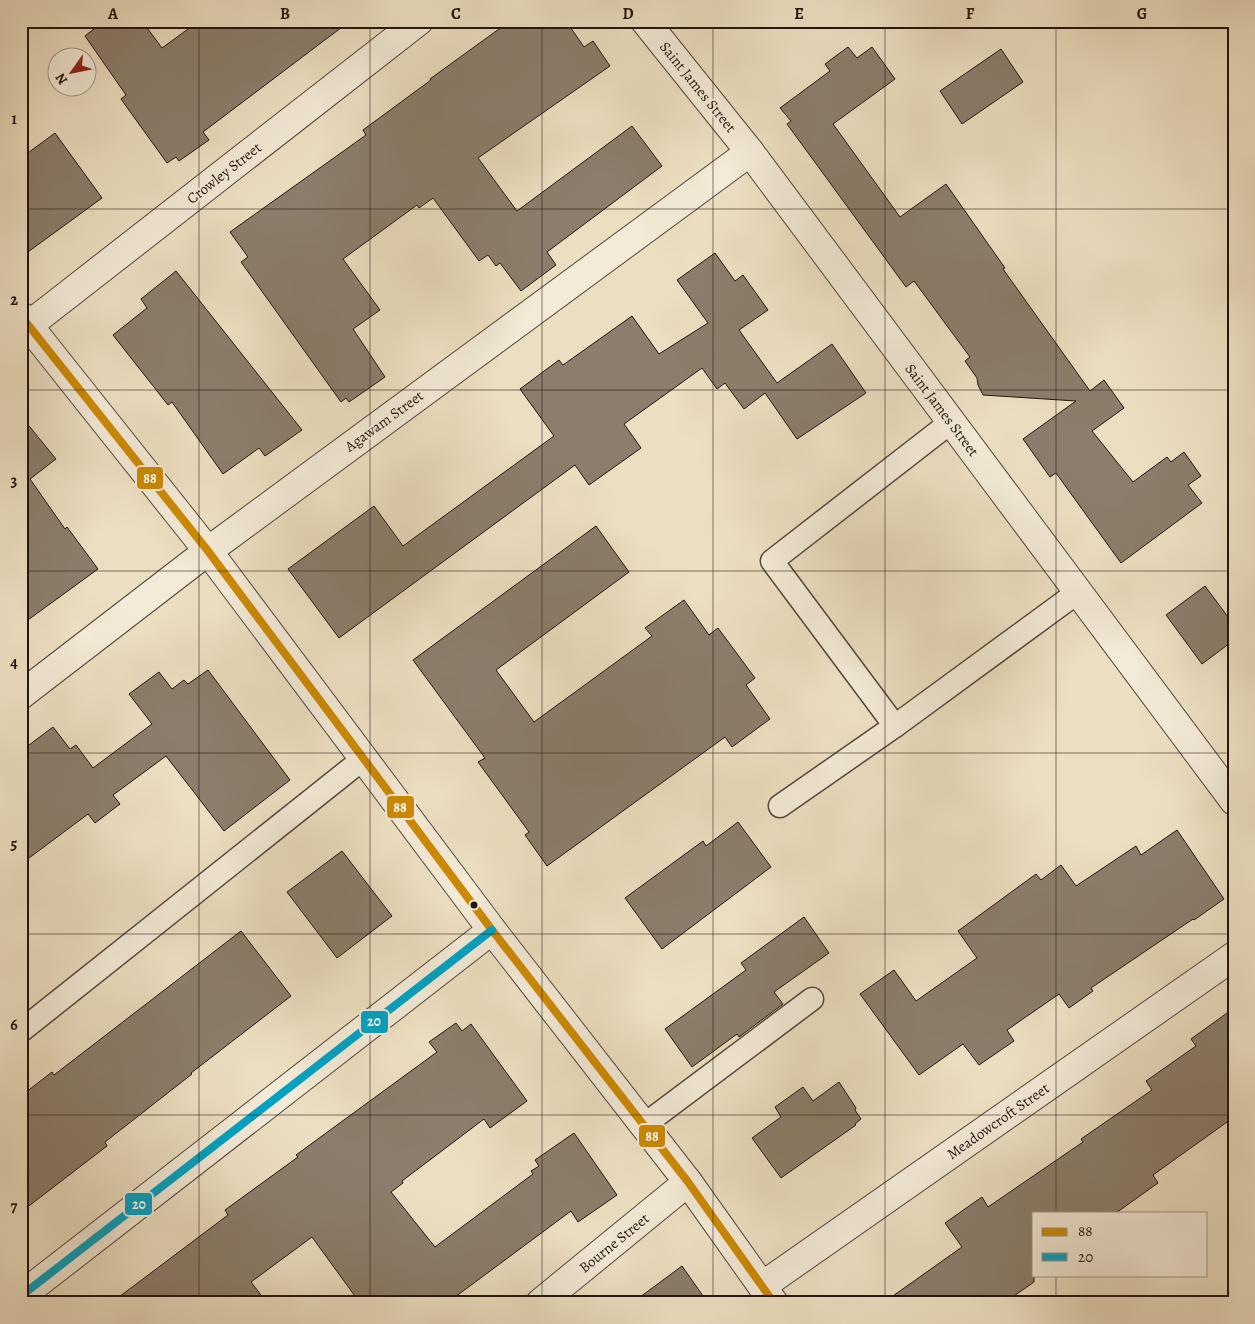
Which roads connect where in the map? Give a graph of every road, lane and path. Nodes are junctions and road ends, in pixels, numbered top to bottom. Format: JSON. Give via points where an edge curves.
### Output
{"nodes":[{"id":1,"x":419,"y":21,"type":"edge"},
{"id":2,"x":645,"y":21,"type":"edge"},
{"id":3,"x":750,"y":152,"type":"junction"},
{"id":4,"x":25,"y":320,"type":"edge"},
{"id":5,"x":951,"y":422,"type":"junction"},
{"id":6,"x":208,"y":551,"type":"junction"},
{"id":7,"x":1078,"y":592,"type":"junction"},
{"id":8,"x":21,"y":695,"type":"edge"},
{"id":9,"x":895,"y":726,"type":"junction"},
{"id":10,"x":363,"y":758,"type":"junction"},
{"id":11,"x":1234,"y":802,"type":"edge"},
{"id":12,"x":780,"y":806,"type":"dead end"},
{"id":13,"x":492,"y":930,"type":"junction"},
{"id":14,"x":1234,"y":956,"type":"edge"},
{"id":15,"x":812,"y":999,"type":"dead end"},
{"id":16,"x":21,"y":1031,"type":"edge"},
{"id":17,"x":644,"y":1126,"type":"junction"},
{"id":18,"x":688,"y":1182,"type":"junction"},
{"id":19,"x":768,"y":1294,"type":"edge"},
{"id":20,"x":21,"y":1296,"type":"edge"},
{"id":21,"x":540,"y":1303,"type":"edge"}],
"edges":[{"from":1,"to":4,"type":"street","name":"Crowley Street"},
{"from":2,"to":3,"type":"street","name":"Saint James Street"},
{"from":3,"to":5,"type":"street","name":"Saint James Street"},
{"from":3,"to":6,"type":"street","name":"Agawam Street"},
{"from":4,"to":6,"type":"street"},
{"from":5,"to":7,"type":"street","name":"Saint James Street"},
{"from":5,"to":9,"type":"lane","via":[[772,561]]},
{"from":6,"to":8,"type":"street","name":"Agawam Street"},
{"from":6,"to":10,"type":"street"},
{"from":7,"to":9,"type":"lane"},
{"from":7,"to":11,"type":"street","name":"Saint James Street"},
{"from":9,"to":12,"type":"lane"},
{"from":10,"to":13,"type":"street"},
{"from":10,"to":16,"type":"lane"},
{"from":13,"to":17,"type":"street"},
{"from":13,"to":20,"type":"street"},
{"from":14,"to":19,"type":"street","name":"Meadowcroft Street"},
{"from":15,"to":17,"type":"lane"},
{"from":17,"to":18,"type":"street"},
{"from":18,"to":19,"type":"street"},
{"from":18,"to":21,"type":"street","name":"Bourne Street"}]}
